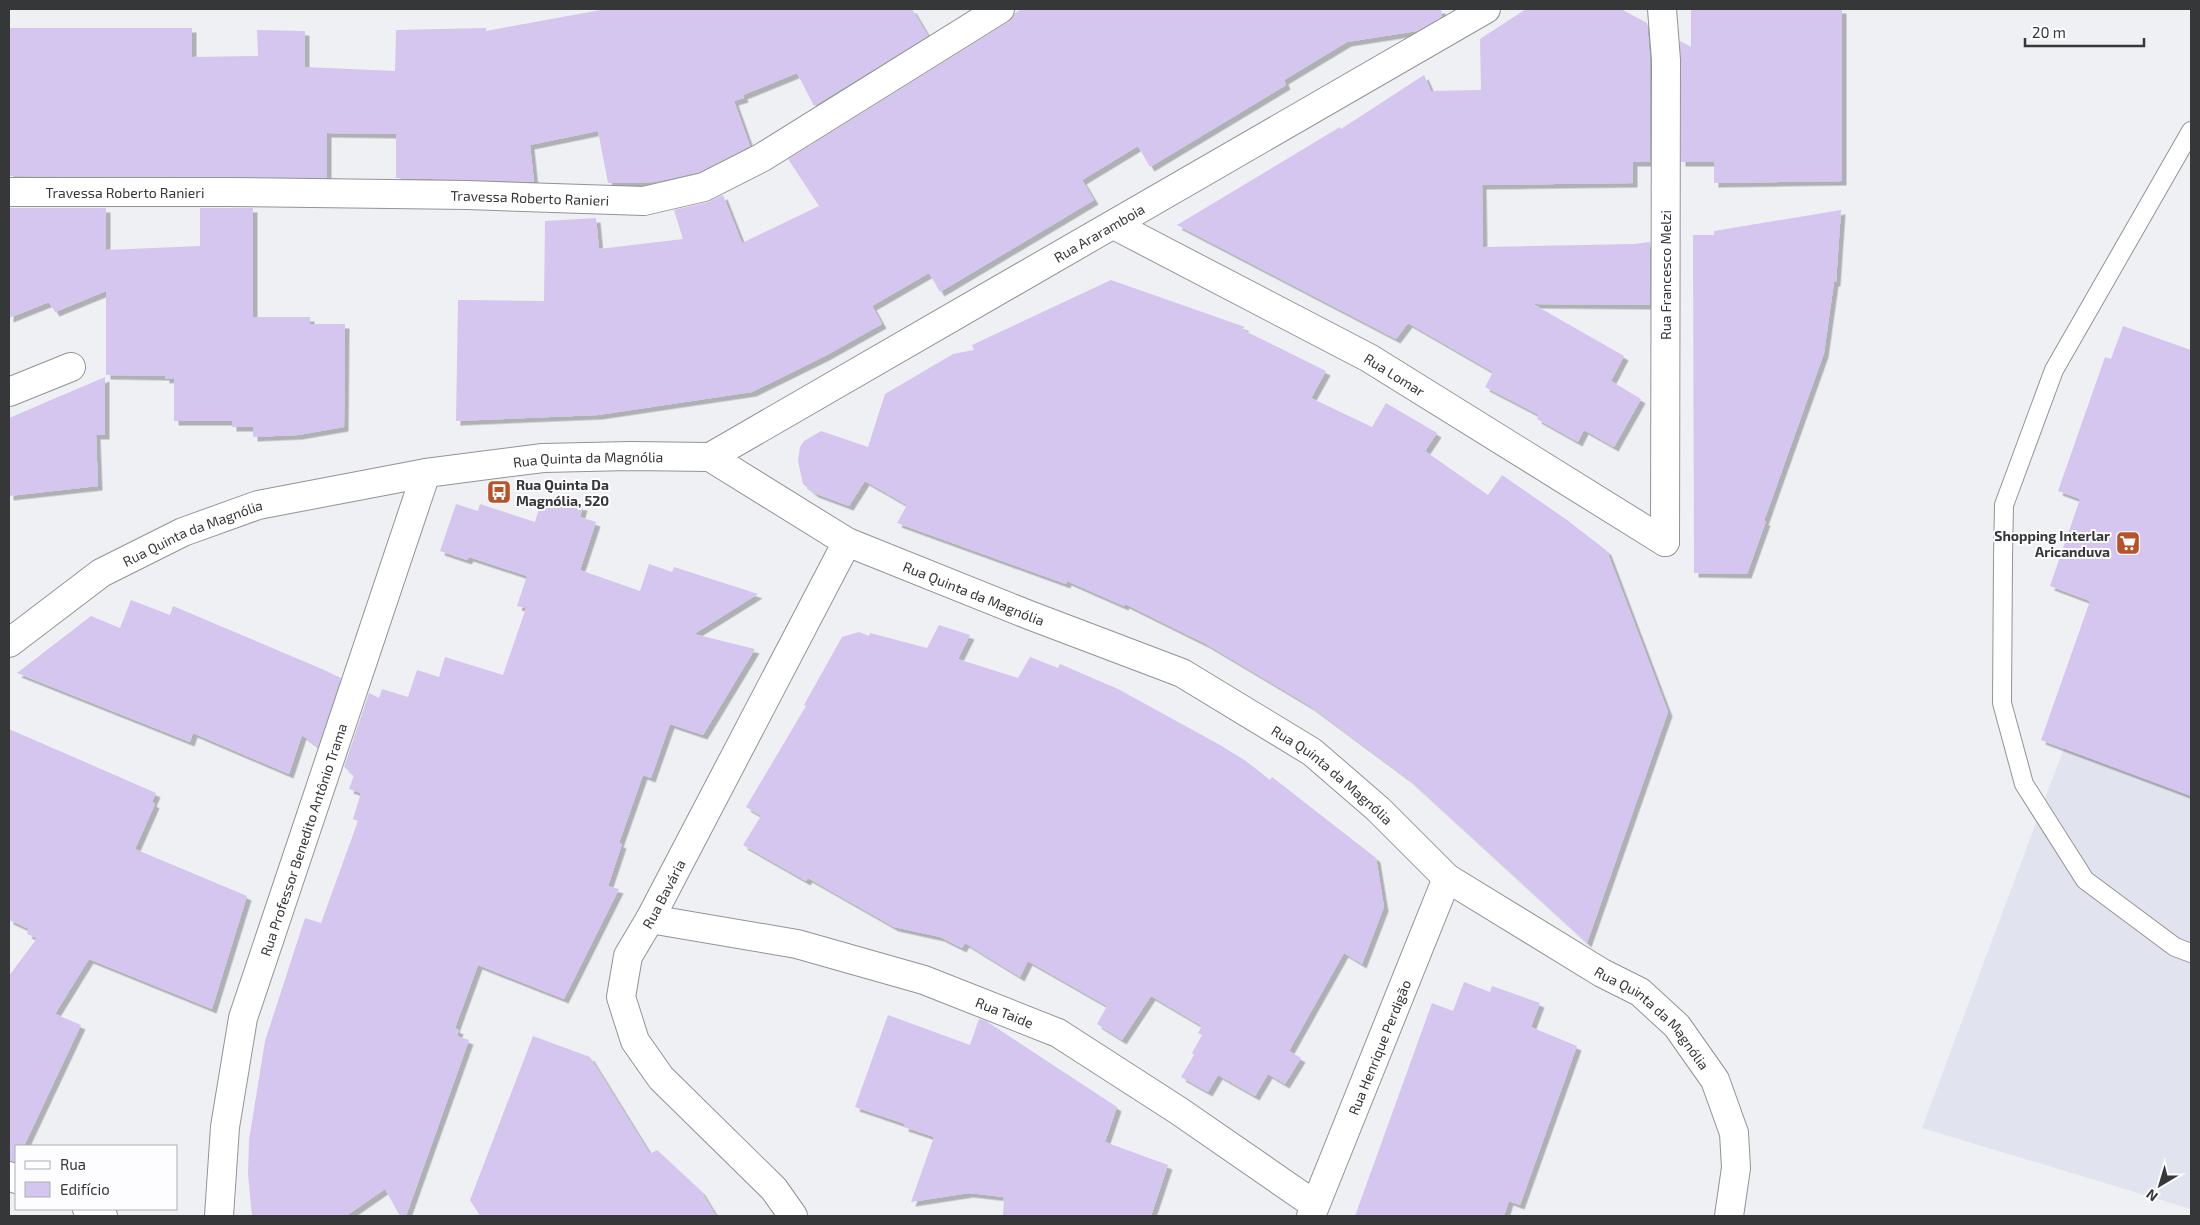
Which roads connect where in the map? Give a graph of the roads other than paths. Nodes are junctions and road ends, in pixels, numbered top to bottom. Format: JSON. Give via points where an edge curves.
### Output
{"nodes":[{"id":1,"x":1000,"y":9,"type":"edge"},
{"id":2,"x":1486,"y":9,"type":"edge"},
{"id":3,"x":1662,"y":9,"type":"edge"},
{"id":4,"x":2191,"y":131,"type":"edge"},
{"id":5,"x":9,"y":192,"type":"edge"},
{"id":6,"x":1114,"y":225,"type":"junction"},
{"id":7,"x":71,"y":367,"type":"dead end"},
{"id":8,"x":9,"y":392,"type":"edge"},
{"id":9,"x":710,"y":457,"type":"junction"},
{"id":10,"x":426,"y":474,"type":"junction"},
{"id":11,"x":847,"y":542,"type":"junction"},
{"id":12,"x":1665,"y":542,"type":"joint"},
{"id":13,"x":9,"y":643,"type":"edge"},
{"id":14,"x":1447,"y":878,"type":"junction"},
{"id":15,"x":650,"y":919,"type":"junction"},
{"id":16,"x":2191,"y":953,"type":"edge"},
{"id":17,"x":89,"y":1210,"type":"edge"},
{"id":18,"x":1313,"y":1211,"type":"edge"},
{"id":19,"x":103,"y":1216,"type":"edge"},
{"id":20,"x":220,"y":1216,"type":"edge"},
{"id":21,"x":793,"y":1216,"type":"edge"},
{"id":22,"x":1729,"y":1216,"type":"edge"}],
"edges":[{"from":1,"to":5,"type":"street","name":"Travessa Roberto Ranieri","via":[[761,158],[704,187],[644,201],[467,195]]},
{"from":2,"to":6,"type":"street","name":"Rua Araramboia"},
{"from":3,"to":12,"type":"street","name":"Rua Francesco Melzi","via":[[1666,60]]},
{"from":4,"to":16,"type":"lane","via":[[2054,370],[2004,505],[2002,693],[2024,784],[2085,880],[2175,947]]},
{"from":6,"to":9,"type":"street","name":"Rua Araramboia"},
{"from":6,"to":12,"type":"street","name":"Rua Lomar","via":[[1369,358]]},
{"from":7,"to":8,"type":"street"},
{"from":9,"to":10,"type":"street","name":"Rua Quinta da Magnólia","via":[[543,458]]},
{"from":9,"to":11,"type":"street","name":"Rua Quinta da Magnólia"},
{"from":10,"to":13,"type":"street","name":"Rua Quinta da Magnólia","via":[[258,505],[183,532],[102,573]]},
{"from":10,"to":20,"type":"street","name":"Rua Professor Benedito Antônio Trama","via":[[243,1018],[225,1127]]},
{"from":11,"to":14,"type":"street","name":"Rua Quinta da Magnólia","via":[[1182,673],[1312,752],[1378,809]]},
{"from":11,"to":15,"type":"street","name":"Rua Bavária"},
{"from":14,"to":18,"type":"street","name":"Rua Henrique Perdigão"},
{"from":14,"to":22,"type":"street","name":"Rua Quinta da Magnólia","via":[[1602,974],[1640,992],[1677,1026],[1715,1080],[1734,1132],[1736,1168]]},
{"from":15,"to":18,"type":"street","name":"Rua Taide","via":[[797,944],[924,980],[1058,1033],[1179,1111]]},
{"from":15,"to":21,"type":"street","name":"Rua Bavária","via":[[628,956],[621,997],[635,1041],[661,1078],[774,1188]]},
{"from":17,"to":19,"type":"street"}]}
